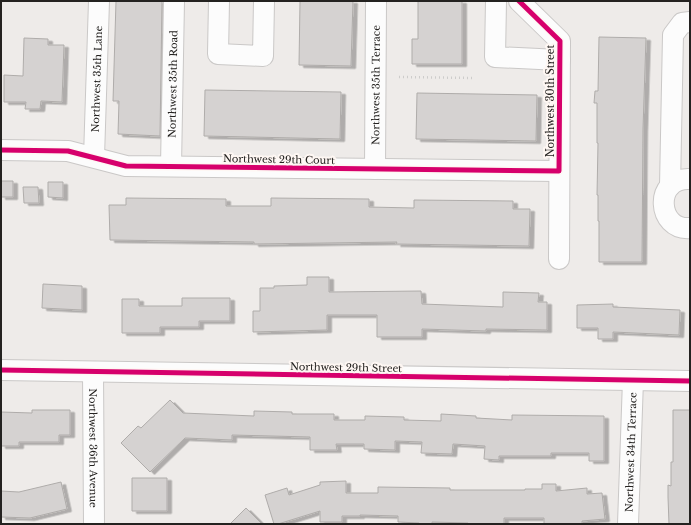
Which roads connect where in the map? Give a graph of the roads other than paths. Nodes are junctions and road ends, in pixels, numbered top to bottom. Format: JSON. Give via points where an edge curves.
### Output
{"nodes":[{"id":1,"x":99,"y":1,"type":"edge"},
{"id":2,"x":174,"y":1,"type":"edge"},
{"id":3,"x":219,"y":1,"type":"edge"},
{"id":4,"x":264,"y":1,"type":"edge"},
{"id":5,"x":376,"y":1,"type":"edge"},
{"id":6,"x":496,"y":1,"type":"edge"},
{"id":7,"x":519,"y":1,"type":"edge"},
{"id":8,"x":690,"y":22,"type":"edge"},
{"id":9,"x":560,"y":60,"type":"junction"},
{"id":10,"x":1,"y":150,"type":"edge"},
{"id":11,"x":94,"y":157,"type":"junction"},
{"id":12,"x":171,"y":166,"type":"junction"},
{"id":13,"x":375,"y":169,"type":"junction"},
{"id":14,"x":559,"y":171,"type":"junction"},
{"id":15,"x":690,"y":179,"type":"edge"},
{"id":16,"x":670,"y":186,"type":"junction"},
{"id":17,"x":690,"y":228,"type":"edge"},
{"id":18,"x":559,"y":259,"type":"dead end"},
{"id":19,"x":1,"y":370,"type":"edge"},
{"id":20,"x":93,"y":372,"type":"junction"},
{"id":21,"x":633,"y":380,"type":"junction"},
{"id":22,"x":690,"y":381,"type":"edge"},
{"id":23,"x":94,"y":524,"type":"edge"},
{"id":24,"x":628,"y":524,"type":"edge"}],
"edges":[{"from":1,"to":11,"type":"street","name":"Northwest 35th Lane"},
{"from":2,"to":12,"type":"street","name":"Northwest 35th Road"},
{"from":3,"to":4,"type":"street","via":[[218,54],[263,56]]},
{"from":5,"to":13,"type":"street","name":"Northwest 35th Terrace"},
{"from":6,"to":9,"type":"street","via":[[495,56]]},
{"from":7,"to":9,"type":"street","name":"Northwest 30th Street","via":[[560,41]]},
{"from":8,"to":16,"type":"street","via":[[682,23],[673,36]]},
{"from":9,"to":14,"type":"street","name":"Northwest 30th Street"},
{"from":10,"to":11,"type":"street","name":"Northwest 29th Court","via":[[68,151]]},
{"from":11,"to":12,"type":"street","name":"Northwest 29th Court","via":[[126,166]]},
{"from":12,"to":13,"type":"street","name":"Northwest 29th Court"},
{"from":13,"to":14,"type":"street","name":"Northwest 29th Court"},
{"from":14,"to":18,"type":"street","name":"Northwest 30th Street"},
{"from":15,"to":16,"type":"street","via":[[678,180]]},
{"from":16,"to":17,"type":"street","via":[[663,203],[665,213],[670,221],[678,226]]},
{"from":19,"to":20,"type":"street","name":"Northwest 29th Street"},
{"from":20,"to":21,"type":"street","name":"Northwest 29th Street"},
{"from":20,"to":23,"type":"street","name":"Northwest 36th Avenue"},
{"from":21,"to":22,"type":"street","name":"Northwest 29th Street"},
{"from":21,"to":24,"type":"street","name":"Northwest 34th Terrace"}]}
